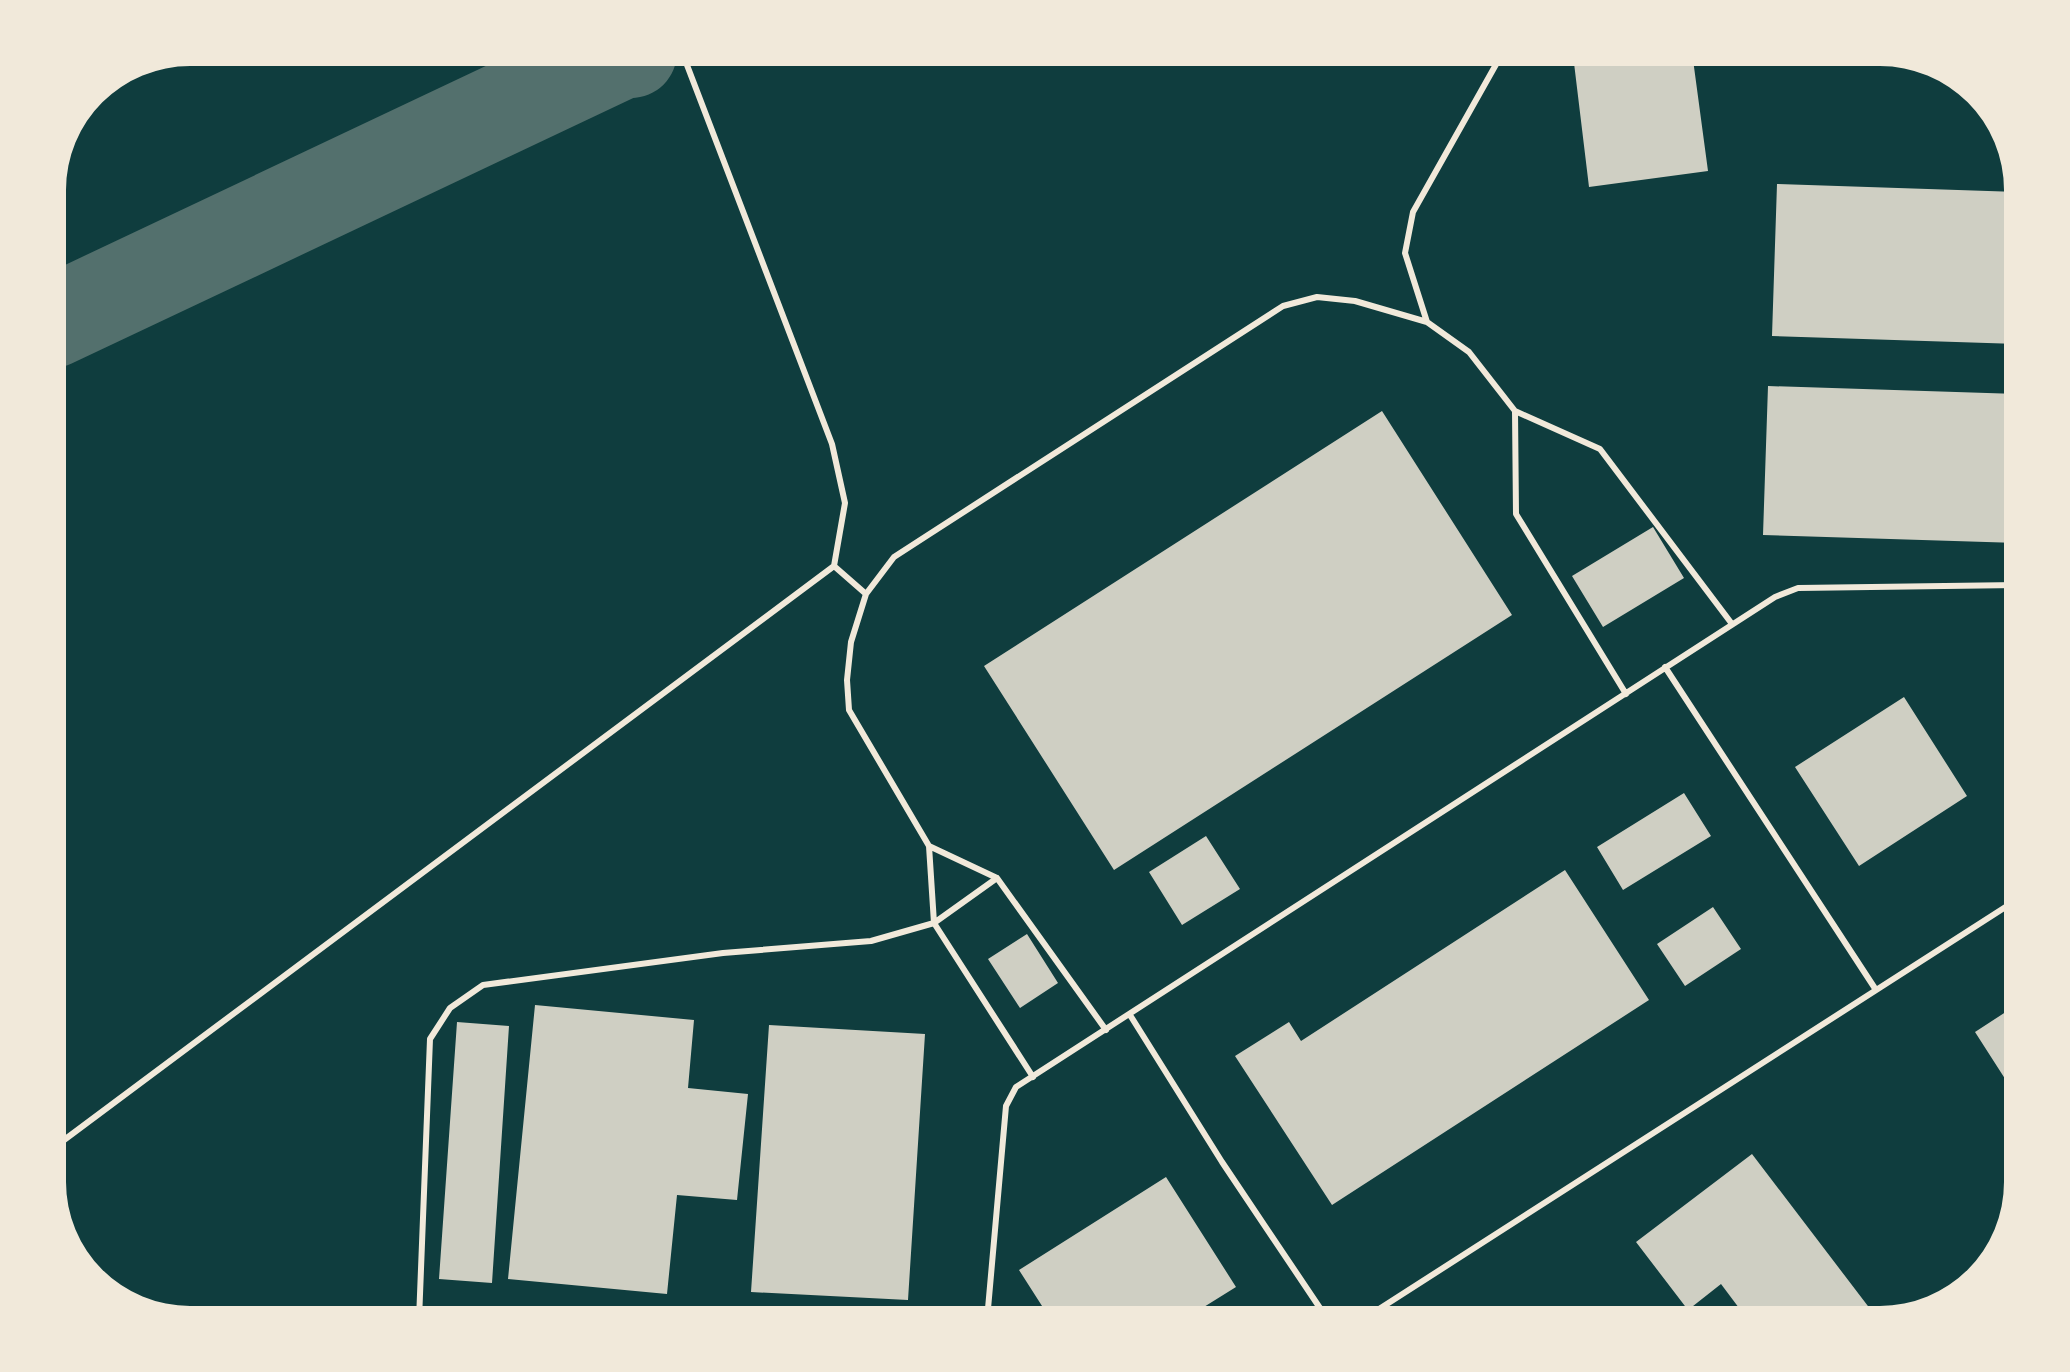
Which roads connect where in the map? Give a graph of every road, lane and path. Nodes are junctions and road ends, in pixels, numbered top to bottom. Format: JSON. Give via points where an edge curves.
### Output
{"nodes":[{"id":1,"x":687,"y":66,"type":"edge"},
{"id":2,"x":1495,"y":66,"type":"edge"},
{"id":3,"x":1427,"y":322,"type":"junction"},
{"id":4,"x":1515,"y":411,"type":"junction"},
{"id":5,"x":834,"y":566,"type":"junction"},
{"id":6,"x":2004,"y":585,"type":"edge"},
{"id":7,"x":866,"y":594,"type":"junction"},
{"id":8,"x":1732,"y":624,"type":"junction"},
{"id":9,"x":1665,"y":667,"type":"junction"},
{"id":10,"x":1626,"y":694,"type":"junction"},
{"id":11,"x":929,"y":846,"type":"junction"},
{"id":12,"x":997,"y":878,"type":"junction"},
{"id":13,"x":2004,"y":908,"type":"edge"},
{"id":14,"x":934,"y":923,"type":"junction"},
{"id":15,"x":1876,"y":990,"type":"junction"},
{"id":16,"x":1130,"y":1015,"type":"junction"},
{"id":17,"x":1106,"y":1030,"type":"junction"},
{"id":18,"x":1033,"y":1077,"type":"junction"},
{"id":19,"x":66,"y":1139,"type":"edge"},
{"id":20,"x":420,"y":1306,"type":"edge"},
{"id":21,"x":988,"y":1306,"type":"edge"},
{"id":22,"x":1319,"y":1306,"type":"edge"},
{"id":23,"x":1384,"y":1306,"type":"edge"}],
"edges":[{"from":1,"to":5,"type":"lane","via":[[832,444],[845,503]]},
{"from":2,"to":3,"type":"lane","via":[[1413,212],[1405,253]]},
{"from":3,"to":4,"type":"lane","via":[[1469,352]]},
{"from":3,"to":7,"type":"lane","via":[[1343,299],[1317,297],[1283,306],[894,557]]},
{"from":4,"to":8,"type":"lane","via":[[1600,449]]},
{"from":4,"to":10,"type":"lane","via":[[1516,514]]},
{"from":5,"to":7,"type":"lane"},
{"from":5,"to":19,"type":"lane"},
{"from":6,"to":8,"type":"lane","via":[[1798,588]]},
{"from":7,"to":11,"type":"lane","via":[[851,642],[849,710]]},
{"from":8,"to":9,"type":"lane"},
{"from":9,"to":10,"type":"lane"},
{"from":9,"to":15,"type":"lane"},
{"from":10,"to":16,"type":"lane"},
{"from":11,"to":12,"type":"lane"},
{"from":11,"to":14,"type":"lane"},
{"from":12,"to":14,"type":"lane"},
{"from":12,"to":17,"type":"lane"},
{"from":13,"to":15,"type":"lane"},
{"from":14,"to":18,"type":"lane"},
{"from":14,"to":20,"type":"lane","via":[[871,941],[723,953],[483,985],[450,1008],[430,1039]]},
{"from":15,"to":23,"type":"lane"},
{"from":16,"to":17,"type":"lane"},
{"from":16,"to":22,"type":"lane"},
{"from":17,"to":18,"type":"lane"},
{"from":18,"to":21,"type":"lane","via":[[1016,1087],[1006,1106]]}]}
